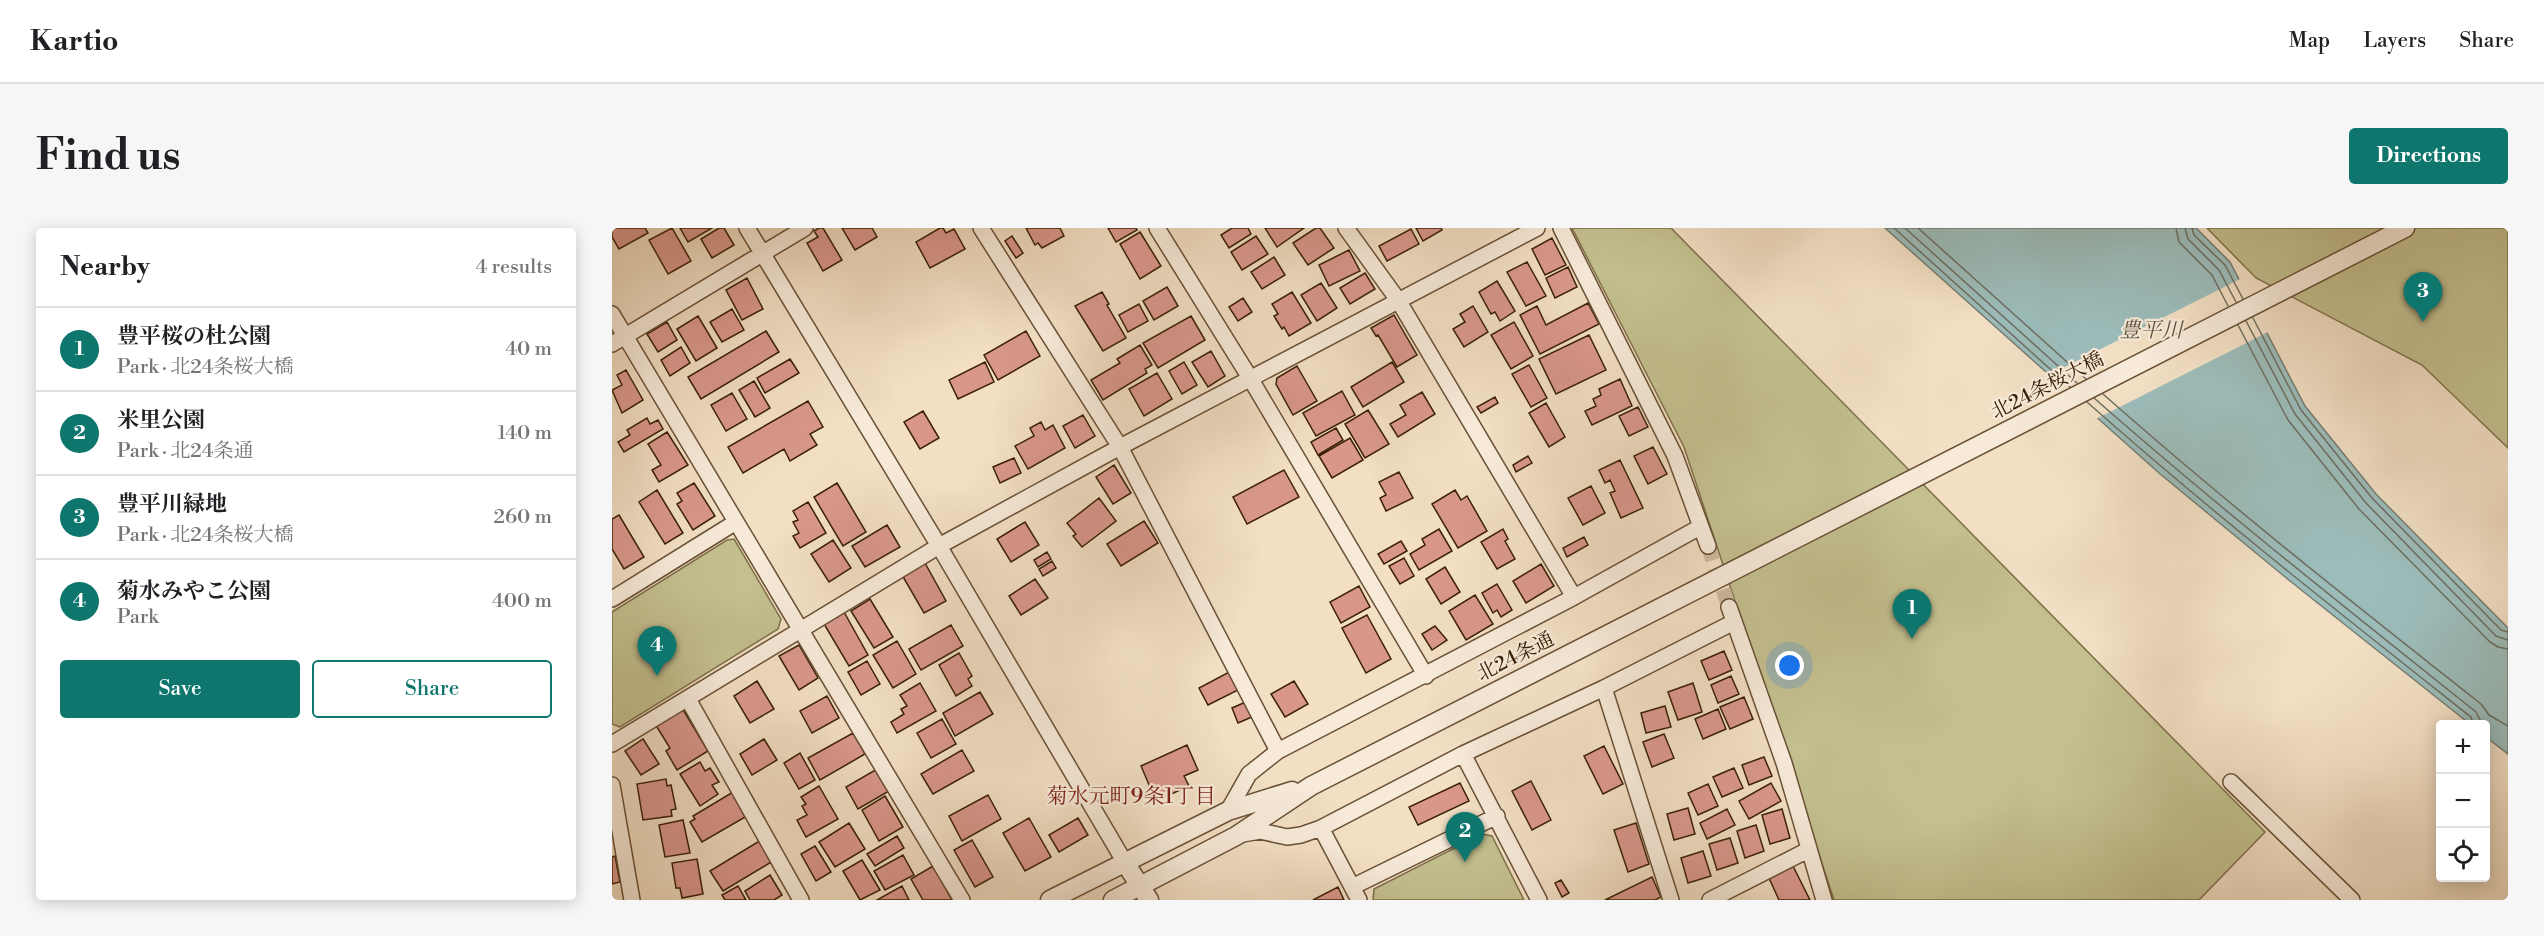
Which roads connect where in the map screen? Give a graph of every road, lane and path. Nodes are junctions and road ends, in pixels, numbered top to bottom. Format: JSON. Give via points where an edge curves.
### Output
{"nodes":[{"id":1,"x":747,"y":228,"type":"edge"},
{"id":2,"x":805,"y":228,"type":"edge"},
{"id":3,"x":981,"y":228,"type":"edge"},
{"id":4,"x":1157,"y":228,"type":"edge"},
{"id":5,"x":1346,"y":228,"type":"edge"},
{"id":6,"x":1537,"y":228,"type":"edge"},
{"id":7,"x":1561,"y":228,"type":"edge"},
{"id":8,"x":2406,"y":228,"type":"edge"},
{"id":9,"x":762,"y":254,"type":"junction"},
{"id":10,"x":1398,"y":300,"type":"junction"},
{"id":11,"x":612,"y":314,"type":"edge"},
{"id":12,"x":619,"y":340,"type":"edge"},
{"id":13,"x":1250,"y":378,"type":"junction"},
{"id":14,"x":1120,"y":447,"type":"junction"},
{"id":15,"x":736,"y":522,"type":"junction"},
{"id":16,"x":1700,"y":527,"type":"junction"},
{"id":17,"x":939,"y":546,"type":"junction"},
{"id":18,"x":1708,"y":546,"type":"tunnel mouth"},
{"id":19,"x":1740,"y":566,"type":"joint"},
{"id":20,"x":1574,"y":597,"type":"junction"},
{"id":21,"x":612,"y":599,"type":"edge"},
{"id":22,"x":1729,"y":607,"type":"tunnel mouth"},
{"id":23,"x":1734,"y":622,"type":"junction"},
{"id":24,"x":801,"y":630,"type":"junction"},
{"id":25,"x":1426,"y":676,"type":"junction"},
{"id":26,"x":1604,"y":688,"type":"junction"},
{"id":27,"x":688,"y":699,"type":"junction"},
{"id":28,"x":612,"y":744,"type":"edge"},
{"id":29,"x":1278,"y":751,"type":"junction"},
{"id":30,"x":1463,"y":754,"type":"junction"},
{"id":31,"x":2231,"y":782,"type":"dead end"},
{"id":32,"x":612,"y":785,"type":"edge"},
{"id":33,"x":1311,"y":786,"type":"junction"},
{"id":34,"x":1228,"y":811,"type":"junction"},
{"id":35,"x":1497,"y":816,"type":"junction"},
{"id":36,"x":1321,"y":828,"type":"junction"},
{"id":37,"x":1236,"y":836,"type":"junction"},
{"id":38,"x":1808,"y":850,"type":"junction"},
{"id":39,"x":1124,"y":861,"type":"junction"},
{"id":40,"x":1145,"y":892,"type":"edge"},
{"id":41,"x":1356,"y":893,"type":"edge"},
{"id":42,"x":632,"y":900,"type":"edge"},
{"id":43,"x":801,"y":900,"type":"edge"},
{"id":44,"x":962,"y":900,"type":"edge"},
{"id":45,"x":1050,"y":900,"type":"edge"},
{"id":46,"x":1113,"y":900,"type":"edge"},
{"id":47,"x":1539,"y":900,"type":"edge"},
{"id":48,"x":1671,"y":900,"type":"edge"},
{"id":49,"x":1710,"y":900,"type":"edge"},
{"id":50,"x":1824,"y":900,"type":"edge"},
{"id":51,"x":2352,"y":900,"type":"edge"}],
"edges":[{"from":1,"to":9,"type":"street"},
{"from":2,"to":9,"type":"street"},
{"from":3,"to":14,"type":"street"},
{"from":4,"to":13,"type":"street"},
{"from":5,"to":10,"type":"street"},
{"from":6,"to":10,"type":"street"},
{"from":7,"to":16,"type":"street","via":[[1675,456]]},
{"from":8,"to":19,"type":"street","name":"北24条桜大橋"},
{"from":9,"to":12,"type":"street"},
{"from":9,"to":17,"type":"street"},
{"from":10,"to":13,"type":"street"},
{"from":10,"to":20,"type":"street"},
{"from":11,"to":12,"type":"street"},
{"from":12,"to":15,"type":"street"},
{"from":13,"to":14,"type":"street"},
{"from":13,"to":25,"type":"street"},
{"from":14,"to":17,"type":"street"},
{"from":14,"to":29,"type":"street"},
{"from":15,"to":21,"type":"street"},
{"from":15,"to":24,"type":"street"},
{"from":16,"to":18,"type":"street"},
{"from":16,"to":20,"type":"street"},
{"from":17,"to":24,"type":"street"},
{"from":17,"to":39,"type":"street"},
{"from":19,"to":33,"type":"street","name":"北24条通"},
{"from":20,"to":25,"type":"street"},
{"from":22,"to":23,"type":"street"},
{"from":23,"to":26,"type":"street"},
{"from":23,"to":38,"type":"street","via":[[1784,763]]},
{"from":24,"to":27,"type":"street"},
{"from":24,"to":44,"type":"street"},
{"from":25,"to":29,"type":"street"},
{"from":26,"to":30,"type":"street"},
{"from":26,"to":48,"type":"street"},
{"from":27,"to":28,"type":"street"},
{"from":27,"to":43,"type":"street"},
{"from":29,"to":34,"type":"street","via":[[1249,774]]},
{"from":30,"to":35,"type":"street"},
{"from":30,"to":36,"type":"street"},
{"from":31,"to":51,"type":"street"},
{"from":32,"to":42,"type":"street"},
{"from":33,"to":34,"type":"street"},
{"from":33,"to":37,"type":"street"},
{"from":34,"to":39,"type":"street"},
{"from":35,"to":41,"type":"street"},
{"from":35,"to":47,"type":"street"},
{"from":36,"to":37,"type":"street","via":[[1287,837],[1260,831]]},
{"from":36,"to":41,"type":"street"},
{"from":37,"to":40,"type":"street"},
{"from":38,"to":49,"type":"street"},
{"from":38,"to":50,"type":"street"},
{"from":39,"to":40,"type":"street"},
{"from":39,"to":45,"type":"street"},
{"from":40,"to":46,"type":"street"}]}
